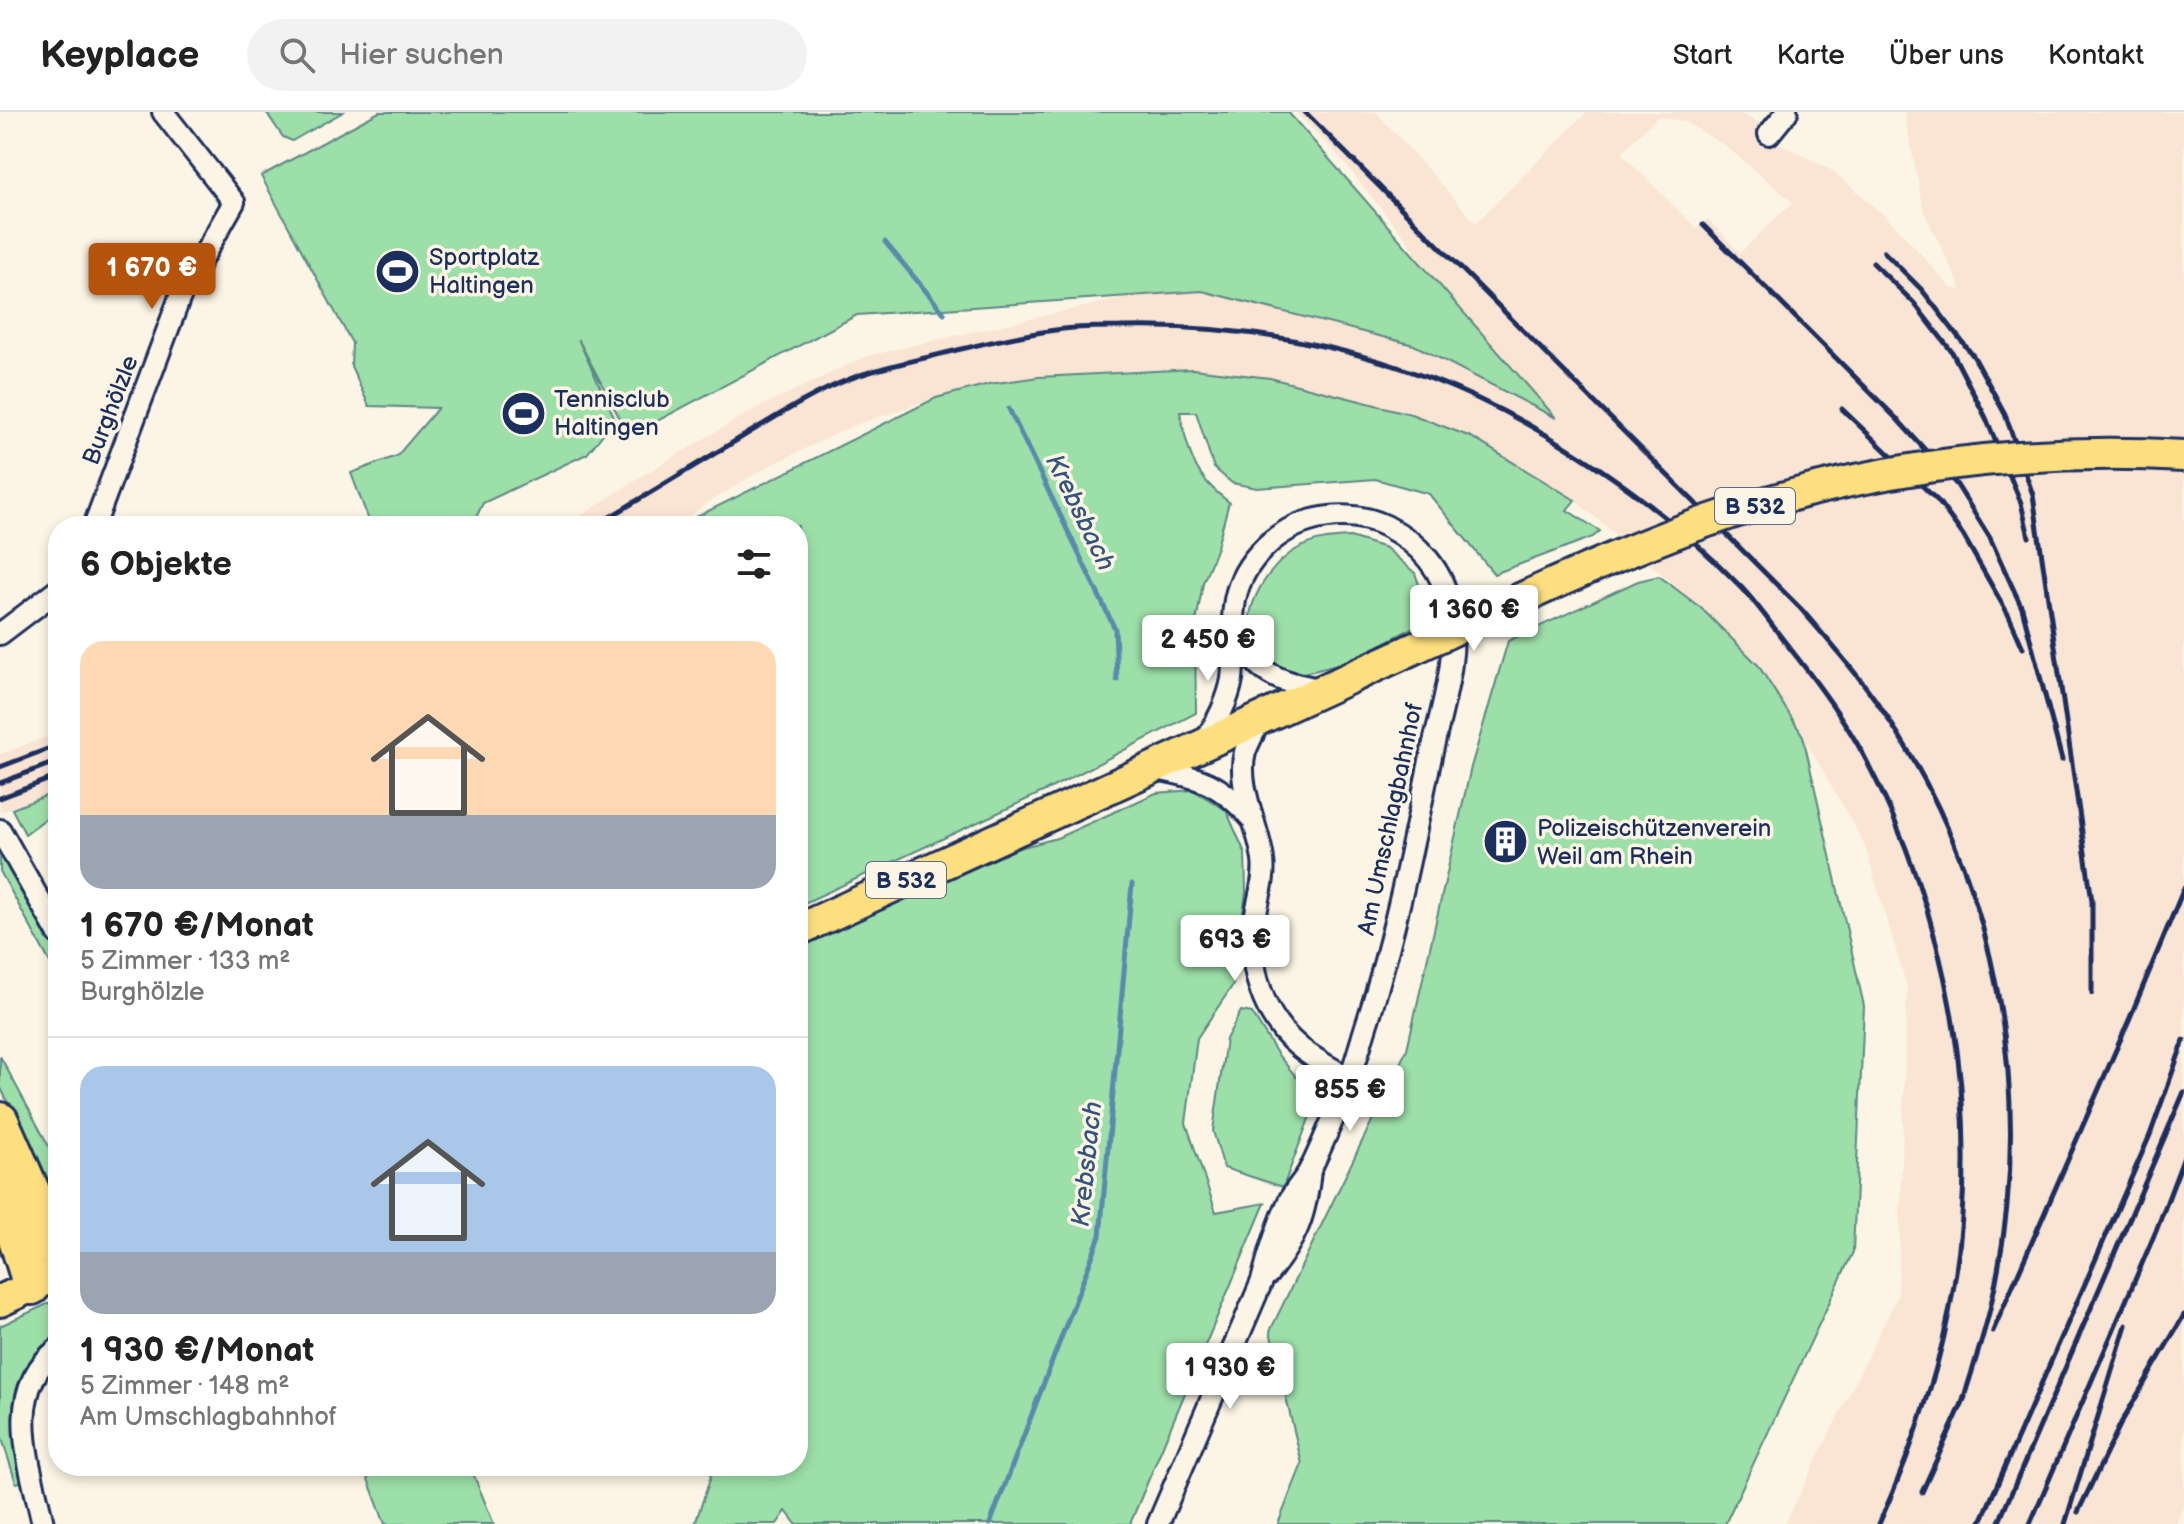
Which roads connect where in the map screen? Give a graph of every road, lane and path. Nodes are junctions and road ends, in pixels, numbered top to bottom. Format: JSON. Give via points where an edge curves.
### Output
{"nodes":[{"id":1,"x":163,"y":112,"type":"edge"},
{"id":2,"x":1787,"y":112,"type":"edge"},
{"id":3,"x":1769,"y":134,"type":"dead end"},
{"id":4,"x":2184,"y":456,"type":"edge"},
{"id":5,"x":98,"y":516,"type":"edge"},
{"id":6,"x":48,"y":598,"type":"edge"},
{"id":7,"x":1234,"y":628,"type":"junction"},
{"id":8,"x":0,"y":634,"type":"edge"},
{"id":9,"x":1324,"y":690,"type":"junction"},
{"id":10,"x":1261,"y":719,"type":"junction"},
{"id":11,"x":1203,"y":745,"type":"junction"},
{"id":12,"x":1152,"y":768,"type":"junction"},
{"id":13,"x":1253,"y":819,"type":"junction"},
{"id":14,"x":0,"y":830,"type":"edge"},
{"id":15,"x":48,"y":915,"type":"edge"},
{"id":16,"x":808,"y":925,"type":"edge"},
{"id":17,"x":1349,"y":1079,"type":"junction"},
{"id":18,"x":0,"y":1121,"type":"edge"},
{"id":19,"x":0,"y":1185,"type":"edge"},
{"id":20,"x":48,"y":1210,"type":"edge"},
{"id":21,"x":30,"y":1287,"type":"edge"},
{"id":22,"x":48,"y":1360,"type":"edge"},
{"id":23,"x":43,"y":1524,"type":"edge"},
{"id":24,"x":1158,"y":1524,"type":"edge"}],
"edges":[{"from":1,"to":5,"type":"street","name":"Burghölzle","via":[[234,202],[180,297]]},
{"from":2,"to":3,"type":"street"},
{"from":4,"to":9,"type":"main road","number":"B 532","bridge":true,"via":[[2094,453],[1984,460],[1820,488],[1624,553]]},
{"from":6,"to":8,"type":"street"},
{"from":7,"to":9,"type":"street","via":[[1256,664],[1271,676]]},
{"from":7,"to":11,"type":"street","name":"Am Umschlagbahnhof","via":[[1228,696]]},
{"from":7,"to":17,"type":"street","name":"Am Umschlagbahnhof","via":[[1239,585],[1259,553],[1297,524],[1333,517],[1381,523],[1414,544],[1439,574],[1450,608],[1450,669],[1412,848],[1383,971]]},
{"from":9,"to":10,"type":"main road","number":"B 532"},
{"from":10,"to":11,"type":"main road","number":"B 532"},
{"from":10,"to":13,"type":"street","via":[[1244,764]]},
{"from":11,"to":12,"type":"main road","number":"B 532"},
{"from":12,"to":13,"type":"street","via":[[1219,787]]},
{"from":12,"to":16,"type":"main road","number":"B 532"},
{"from":13,"to":17,"type":"street","via":[[1264,862],[1253,927],[1252,961],[1259,988],[1275,1020],[1297,1045]]},
{"from":14,"to":15,"type":"street"},
{"from":17,"to":24,"type":"street","name":"Am Umschlagbahnhof","via":[[1310,1169],[1290,1198],[1262,1281]]},
{"from":18,"to":20,"type":"highway"},
{"from":19,"to":21,"type":"highway"},
{"from":22,"to":23,"type":"street","via":[[35,1374],[23,1418]]}]}
